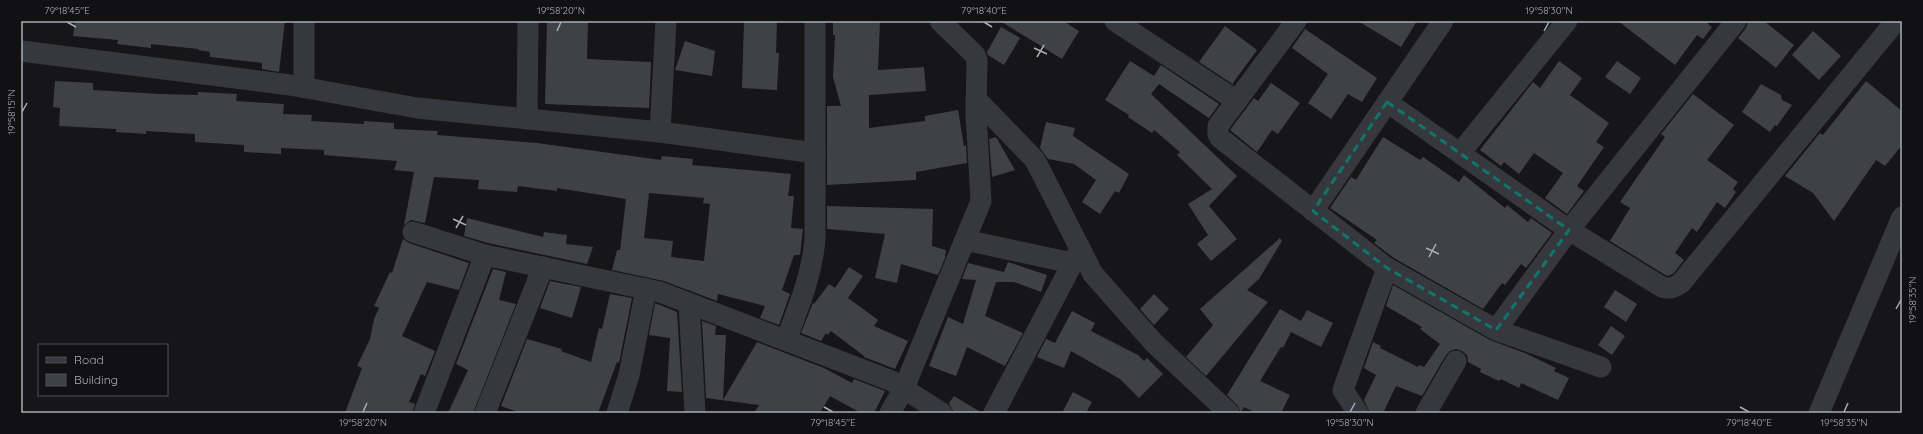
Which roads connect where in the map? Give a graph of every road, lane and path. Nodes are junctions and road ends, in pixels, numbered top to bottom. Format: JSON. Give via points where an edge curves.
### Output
{"nodes":[{"id":1,"x":304,"y":21,"type":"edge"},
{"id":2,"x":528,"y":21,"type":"edge"},
{"id":3,"x":666,"y":21,"type":"edge"},
{"id":4,"x":815,"y":21,"type":"edge"},
{"id":5,"x":940,"y":21,"type":"edge"},
{"id":6,"x":1115,"y":21,"type":"edge"},
{"id":7,"x":1296,"y":21,"type":"edge"},
{"id":8,"x":1443,"y":21,"type":"edge"},
{"id":9,"x":1567,"y":21,"type":"edge"},
{"id":10,"x":1736,"y":21,"type":"edge"},
{"id":11,"x":1896,"y":21,"type":"edge"},
{"id":12,"x":21,"y":51,"type":"edge"},
{"id":13,"x":976,"y":85,"type":"junction"},
{"id":14,"x":304,"y":87,"type":"junction"},
{"id":15,"x":1237,"y":101,"type":"junction"},
{"id":16,"x":1387,"y":102,"type":"junction"},
{"id":17,"x":527,"y":119,"type":"junction"},
{"id":18,"x":660,"y":132,"type":"junction"},
{"id":19,"x":815,"y":153,"type":"junction"},
{"id":20,"x":1460,"y":153,"type":"junction"},
{"id":21,"x":1313,"y":211,"type":"junction"},
{"id":22,"x":1902,"y":217,"type":"edge"},
{"id":23,"x":1569,"y":230,"type":"junction"},
{"id":24,"x":413,"y":232,"type":"dead end"},
{"id":25,"x":965,"y":240,"type":"junction"},
{"id":26,"x":485,"y":254,"type":"junction"},
{"id":27,"x":1076,"y":256,"type":"junction"},
{"id":28,"x":543,"y":267,"type":"junction"},
{"id":29,"x":1387,"y":268,"type":"junction"},
{"id":30,"x":646,"y":289,"type":"junction"},
{"id":31,"x":689,"y":303,"type":"junction"},
{"id":32,"x":1496,"y":330,"type":"junction"},
{"id":33,"x":786,"y":340,"type":"junction"},
{"id":34,"x":1456,"y":361,"type":"dead end"},
{"id":35,"x":1601,"y":367,"type":"dead end"},
{"id":36,"x":904,"y":388,"type":"junction"},
{"id":37,"x":424,"y":413,"type":"edge"},
{"id":38,"x":484,"y":413,"type":"edge"},
{"id":39,"x":617,"y":413,"type":"edge"},
{"id":40,"x":695,"y":413,"type":"edge"},
{"id":41,"x":890,"y":413,"type":"edge"},
{"id":42,"x":942,"y":413,"type":"edge"},
{"id":43,"x":994,"y":413,"type":"edge"},
{"id":44,"x":1229,"y":413,"type":"edge"},
{"id":45,"x":1358,"y":413,"type":"edge"},
{"id":46,"x":1426,"y":413,"type":"edge"},
{"id":47,"x":1818,"y":413,"type":"edge"}],
"edges":[{"from":1,"to":14,"type":"street"},
{"from":2,"to":17,"type":"street"},
{"from":3,"to":18,"type":"street"},
{"from":4,"to":19,"type":"street"},
{"from":5,"to":13,"type":"street","via":[[977,60]]},
{"from":6,"to":15,"type":"street"},
{"from":7,"to":15,"type":"street"},
{"from":8,"to":16,"type":"street"},
{"from":9,"to":20,"type":"street"},
{"from":10,"to":23,"type":"street"},
{"from":11,"to":23,"type":"street","via":[[1675,287],[1662,287]]},
{"from":12,"to":14,"type":"street"},
{"from":13,"to":25,"type":"street","via":[[981,194],[979,206]]},
{"from":13,"to":27,"type":"street","via":[[1035,160]]},
{"from":14,"to":17,"type":"street","via":[[406,106]]},
{"from":15,"to":21,"type":"street","via":[[1218,126],[1218,134]]},
{"from":16,"to":20,"type":"street"},
{"from":16,"to":21,"type":"street"},
{"from":17,"to":18,"type":"street"},
{"from":18,"to":19,"type":"street"},
{"from":19,"to":33,"type":"street","via":[[813,261]]},
{"from":20,"to":23,"type":"street"},
{"from":21,"to":29,"type":"street"},
{"from":22,"to":47,"type":"street"},
{"from":23,"to":32,"type":"street"},
{"from":24,"to":26,"type":"street"},
{"from":25,"to":27,"type":"street"},
{"from":25,"to":36,"type":"street"},
{"from":26,"to":28,"type":"street"},
{"from":26,"to":37,"type":"street"},
{"from":27,"to":43,"type":"street"},
{"from":27,"to":44,"type":"street","via":[[1148,337]]},
{"from":28,"to":30,"type":"street"},
{"from":28,"to":38,"type":"street"},
{"from":29,"to":32,"type":"street"},
{"from":29,"to":45,"type":"street","via":[[1343,390]]},
{"from":30,"to":31,"type":"street"},
{"from":30,"to":39,"type":"street","via":[[629,376]]},
{"from":31,"to":33,"type":"street"},
{"from":31,"to":40,"type":"street"},
{"from":32,"to":35,"type":"street"},
{"from":33,"to":36,"type":"street"},
{"from":34,"to":46,"type":"street"},
{"from":36,"to":41,"type":"street"},
{"from":36,"to":42,"type":"street"}]}
